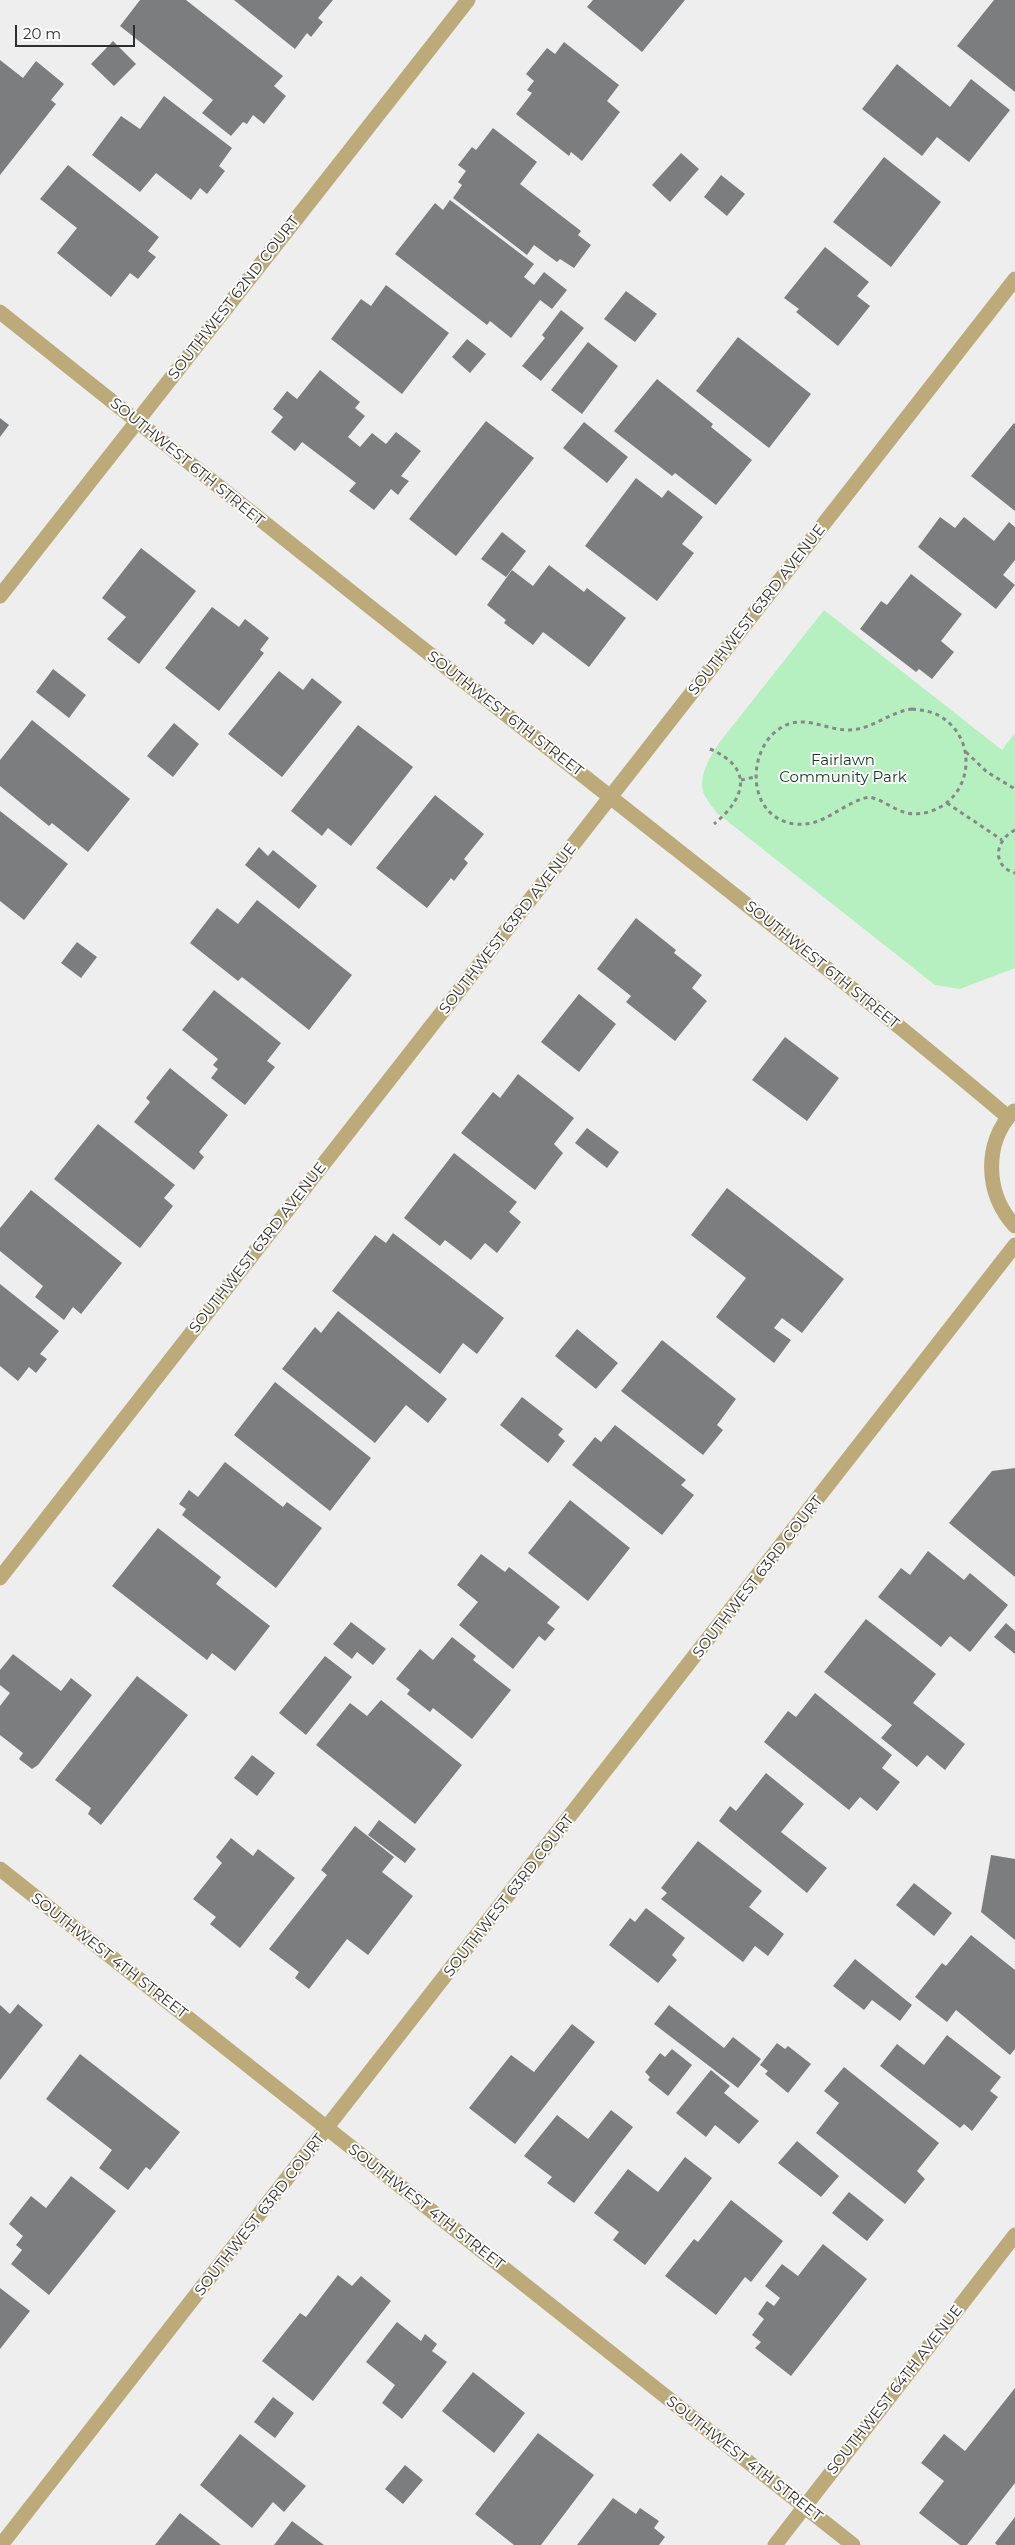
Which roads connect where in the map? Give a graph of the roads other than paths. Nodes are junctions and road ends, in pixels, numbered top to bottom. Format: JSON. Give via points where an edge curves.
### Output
{"nodes":[{"id":1,"x":468,"y":0,"type":"edge"},
{"id":2,"x":1015,"y":280,"type":"edge"},
{"id":3,"x":0,"y":312,"type":"edge"},
{"id":4,"x":136,"y":422,"type":"junction"},
{"id":5,"x":0,"y":596,"type":"edge"},
{"id":6,"x":610,"y":798,"type":"junction"},
{"id":7,"x":1012,"y":1114,"type":"edge"},
{"id":8,"x":1015,"y":1226,"type":"edge"},
{"id":9,"x":1015,"y":1245,"type":"edge"},
{"id":10,"x":0,"y":1578,"type":"edge"},
{"id":11,"x":0,"y":1869,"type":"edge"},
{"id":12,"x":327,"y":2129,"type":"junction"},
{"id":13,"x":1015,"y":2235,"type":"edge"},
{"id":14,"x":804,"y":2506,"type":"junction"},
{"id":15,"x":1,"y":2545,"type":"edge"},
{"id":16,"x":775,"y":2545,"type":"edge"},
{"id":17,"x":852,"y":2545,"type":"edge"}],
"edges":[{"from":1,"to":4,"type":"street","name":"SOUTHWEST 62ND COURT"},
{"from":2,"to":6,"type":"street","name":"SOUTHWEST 63RD AVENUE"},
{"from":3,"to":4,"type":"street","name":"SOUTHWEST 6TH STREET"},
{"from":4,"to":5,"type":"street","name":"SOUTHWEST 62ND COURT"},
{"from":4,"to":6,"type":"street","name":"SOUTHWEST 6TH STREET"},
{"from":6,"to":7,"type":"street","name":"SOUTHWEST 6TH STREET"},
{"from":6,"to":10,"type":"street","name":"SOUTHWEST 63RD AVENUE"},
{"from":7,"to":8,"type":"street","via":[[997,1136],[992,1157],[992,1179],[997,1200]]},
{"from":9,"to":12,"type":"street","name":"SOUTHWEST 63RD COURT"},
{"from":11,"to":12,"type":"street","name":"SOUTHWEST 4TH STREET"},
{"from":12,"to":14,"type":"street","name":"SOUTHWEST 4TH STREET"},
{"from":12,"to":15,"type":"street","name":"SOUTHWEST 63RD COURT"},
{"from":13,"to":14,"type":"street","name":"SOUTHWEST 64TH AVENUE"},
{"from":14,"to":16,"type":"street","name":"SOUTHWEST 64TH AVENUE"},
{"from":14,"to":17,"type":"street","name":"SOUTHWEST 4TH STREET"}]}
